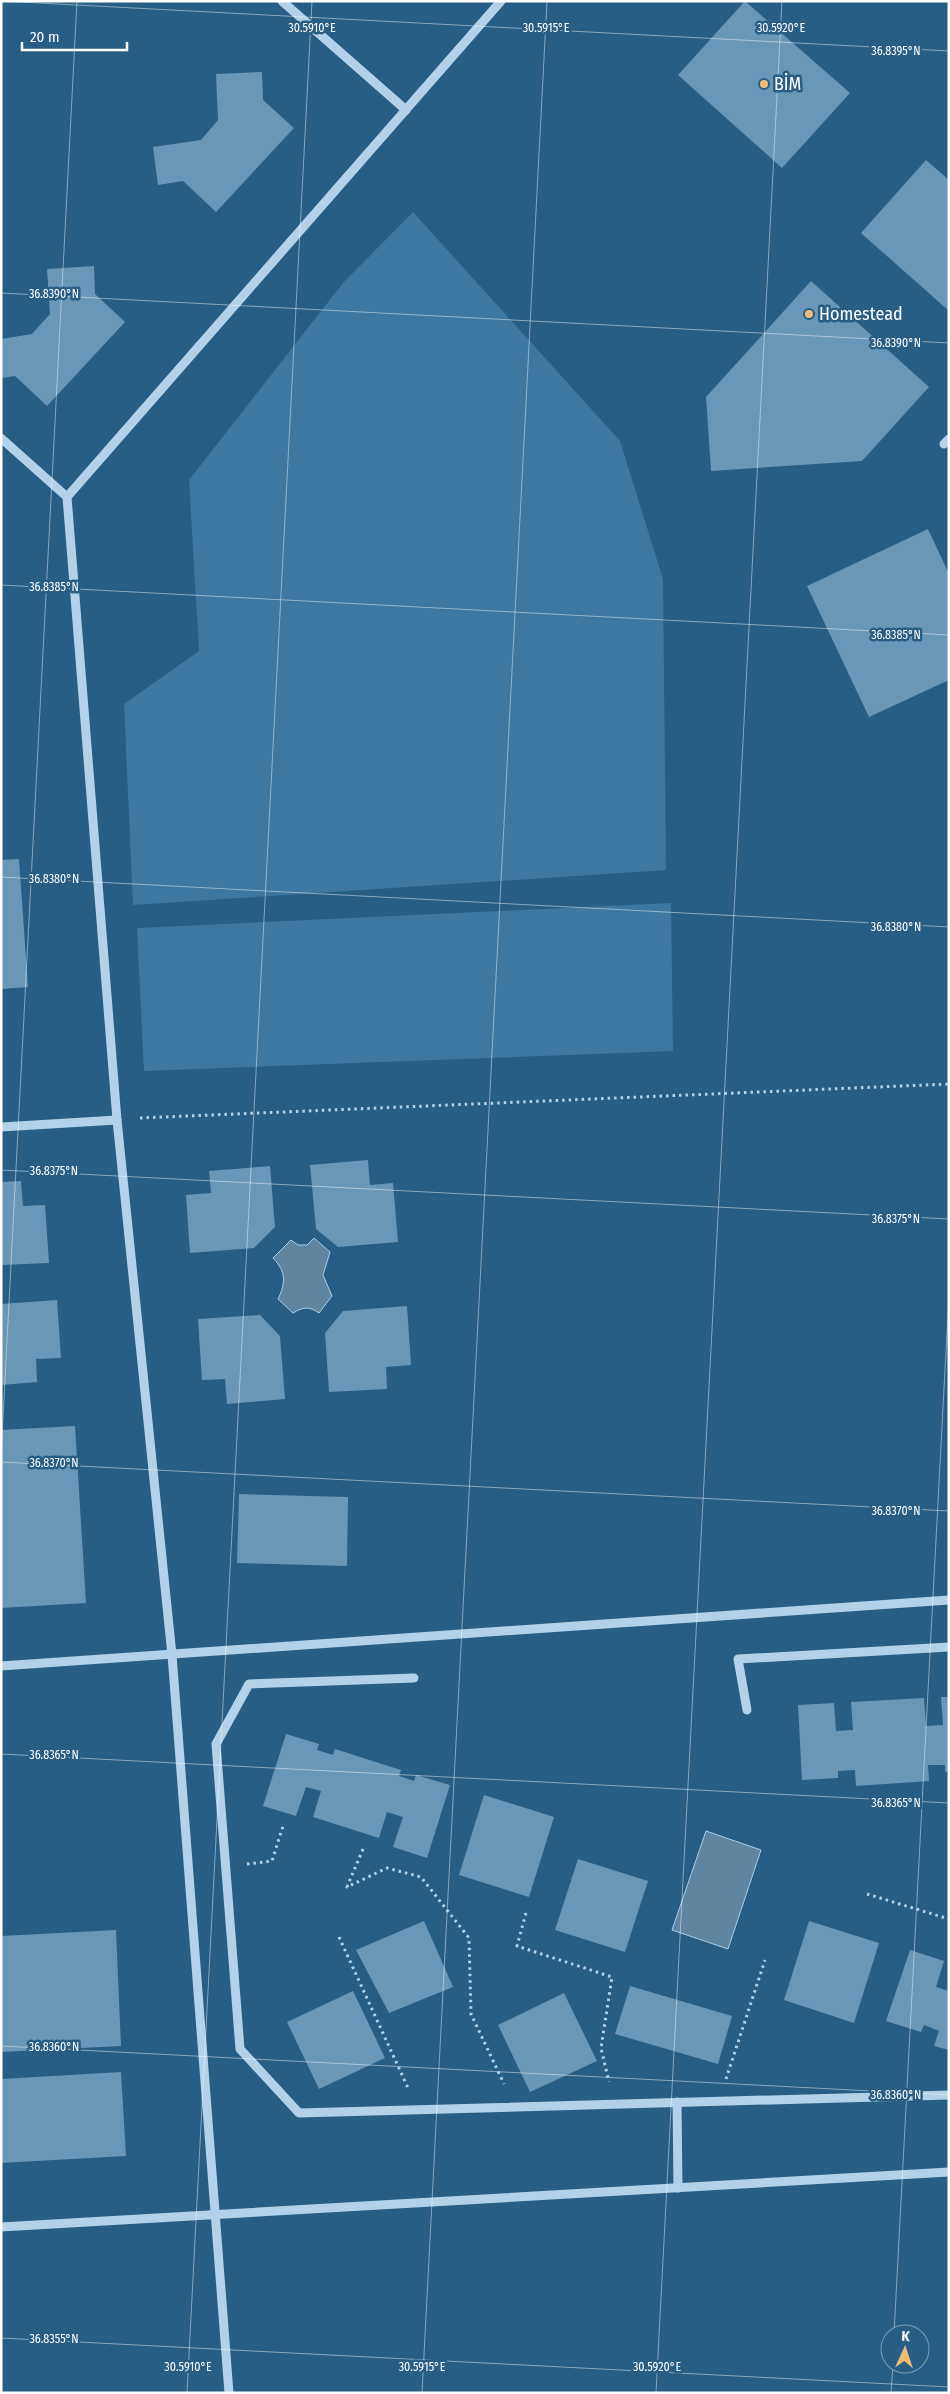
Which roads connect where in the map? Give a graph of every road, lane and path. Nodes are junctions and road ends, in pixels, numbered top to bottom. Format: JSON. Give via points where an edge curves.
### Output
{"nodes":[{"id":1,"x":282,"y":1,"type":"edge"},
{"id":2,"x":501,"y":1,"type":"edge"},
{"id":3,"x":406,"y":110,"type":"junction"},
{"id":4,"x":1,"y":438,"type":"edge"},
{"id":5,"x":67,"y":497,"type":"junction"},
{"id":6,"x":949,"y":1084,"type":"edge"},
{"id":7,"x":116,"y":1120,"type":"junction"},
{"id":8,"x":1,"y":1127,"type":"edge"},
{"id":9,"x":949,"y":1600,"type":"edge"},
{"id":10,"x":949,"y":1647,"type":"edge"},
{"id":11,"x":172,"y":1655,"type":"junction"},
{"id":12,"x":1,"y":1666,"type":"edge"},
{"id":13,"x":414,"y":1678,"type":"dead end"},
{"id":14,"x":747,"y":1710,"type":"dead end"},
{"id":15,"x":283,"y":1826,"type":"dead end"},
{"id":16,"x":363,"y":1849,"type":"dead end"},
{"id":17,"x":226,"y":1866,"type":"junction"},
{"id":18,"x":867,"y":1894,"type":"dead end"},
{"id":19,"x":526,"y":1913,"type":"dead end"},
{"id":20,"x":949,"y":1919,"type":"edge"},
{"id":21,"x":339,"y":1937,"type":"dead end"},
{"id":22,"x":766,"y":1960,"type":"dead end"},
{"id":23,"x":504,"y":2086,"type":"dead end"},
{"id":24,"x":949,"y":2095,"type":"edge"},
{"id":25,"x":718,"y":2101,"type":"junction"},
{"id":26,"x":677,"y":2102,"type":"junction"},
{"id":27,"x":615,"y":2104,"type":"junction"},
{"id":28,"x":418,"y":2110,"type":"junction"},
{"id":29,"x":949,"y":2172,"type":"edge"},
{"id":30,"x":678,"y":2188,"type":"junction"},
{"id":31,"x":215,"y":2216,"type":"junction"},
{"id":32,"x":1,"y":2227,"type":"edge"},
{"id":33,"x":229,"y":2393,"type":"edge"}],
"edges":[{"from":1,"to":3,"type":"street"},
{"from":2,"to":3,"type":"street"},
{"from":3,"to":5,"type":"street"},
{"from":4,"to":5,"type":"street"},
{"from":5,"to":7,"type":"street"},
{"from":6,"to":7,"type":"path"},
{"from":7,"to":8,"type":"street"},
{"from":7,"to":11,"type":"street"},
{"from":9,"to":11,"type":"street"},
{"from":10,"to":14,"type":"street","via":[[738,1658]]},
{"from":11,"to":12,"type":"street"},
{"from":11,"to":31,"type":"street"},
{"from":13,"to":17,"type":"street","via":[[249,1684],[216,1744]]},
{"from":15,"to":17,"type":"path","via":[[272,1861]]},
{"from":16,"to":23,"type":"path","via":[[347,1887],[387,1868],[422,1877],[469,1938],[471,2014]]},
{"from":17,"to":28,"type":"street","via":[[240,2050],[299,2113]]},
{"from":18,"to":20,"type":"path"},
{"from":19,"to":27,"type":"path","via":[[517,1946],[612,1977],[601,2048]]},
{"from":21,"to":28,"type":"path"},
{"from":22,"to":25,"type":"path"},
{"from":24,"to":25,"type":"street"},
{"from":25,"to":26,"type":"street"},
{"from":26,"to":27,"type":"street"},
{"from":26,"to":30,"type":"street"},
{"from":27,"to":28,"type":"street"},
{"from":29,"to":30,"type":"street"},
{"from":30,"to":31,"type":"street"},
{"from":31,"to":32,"type":"street"},
{"from":31,"to":33,"type":"street"}]}
